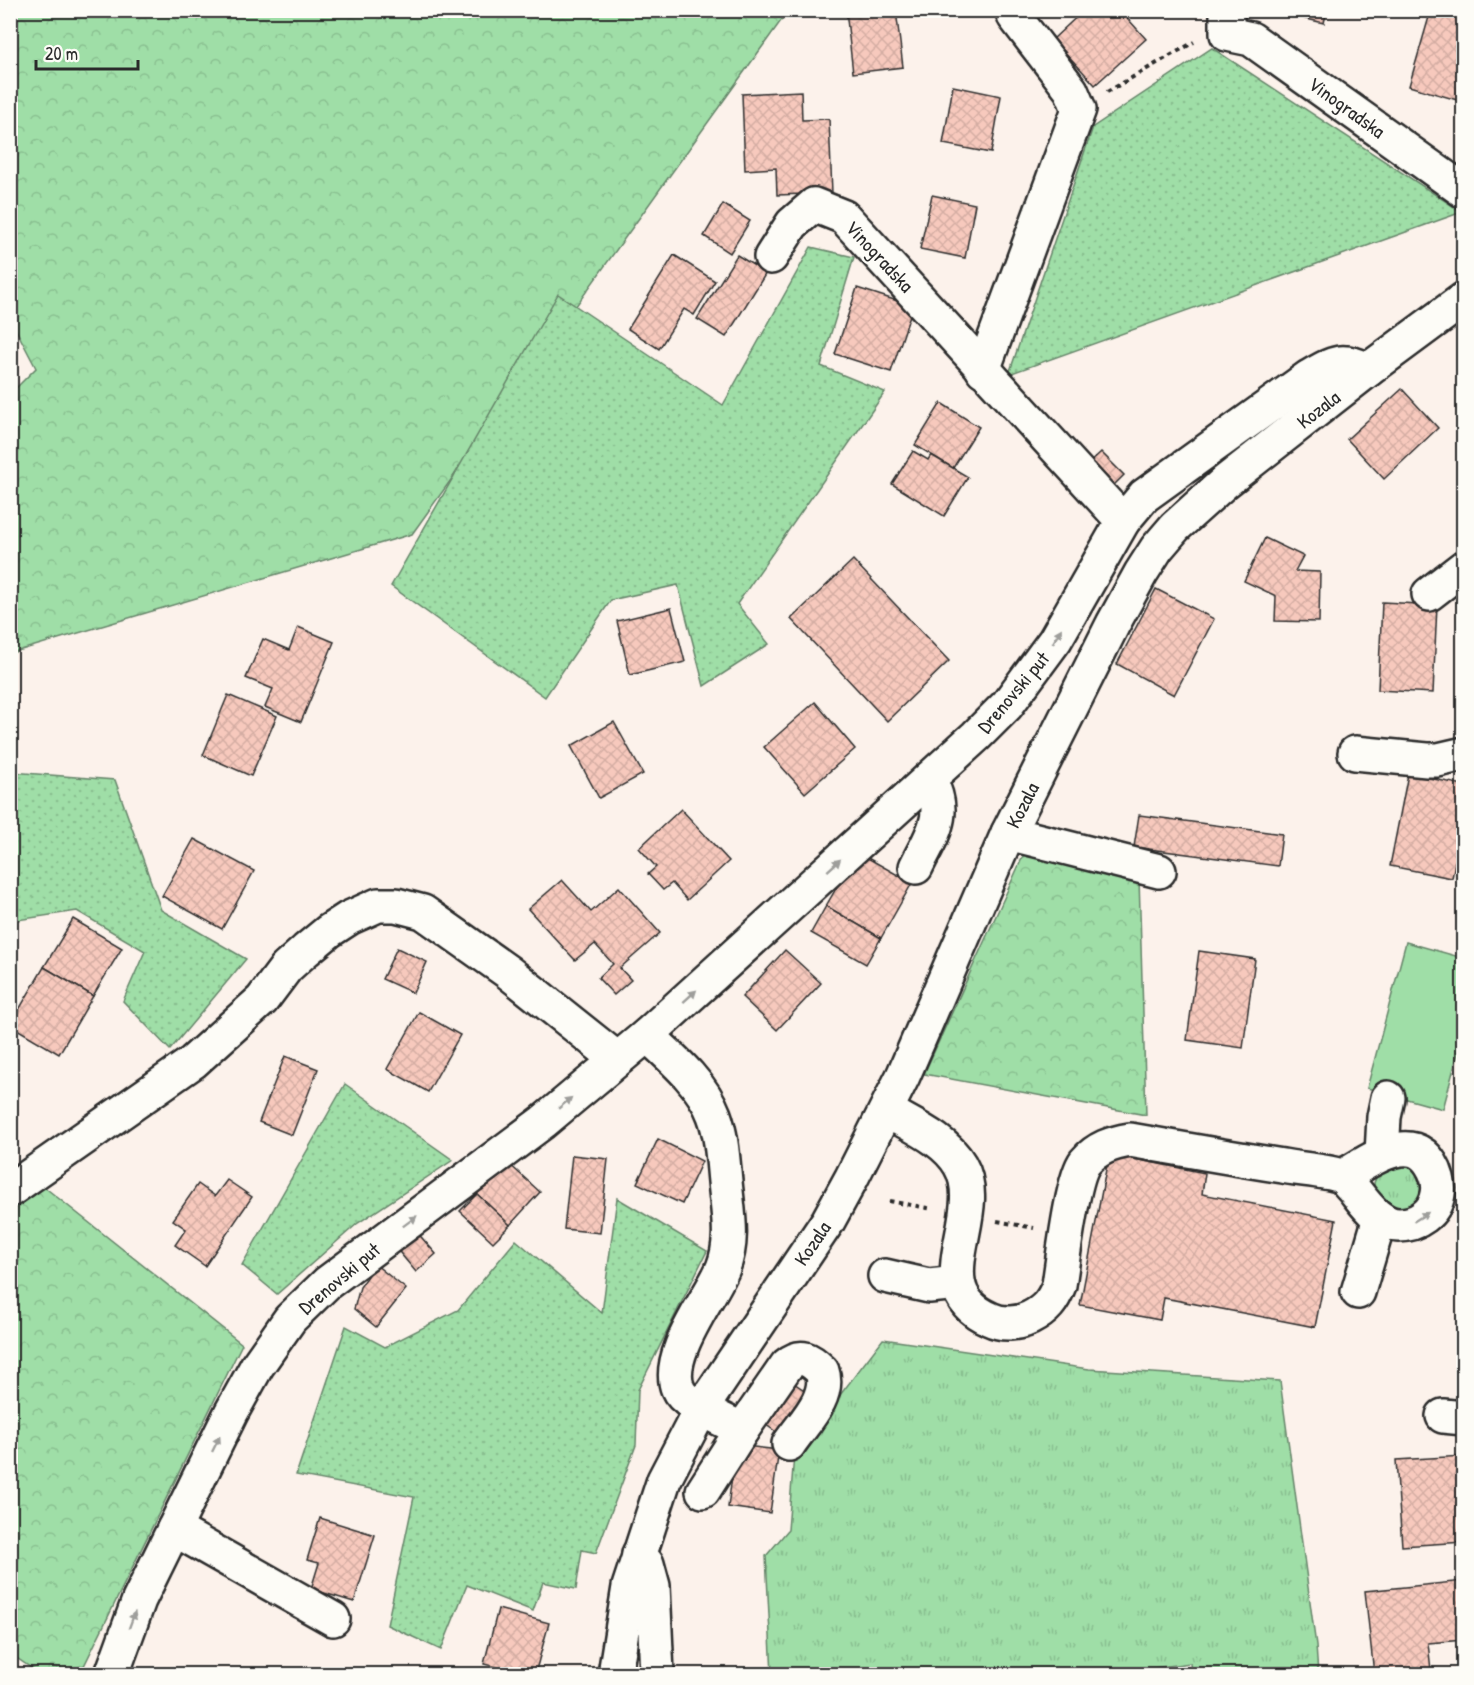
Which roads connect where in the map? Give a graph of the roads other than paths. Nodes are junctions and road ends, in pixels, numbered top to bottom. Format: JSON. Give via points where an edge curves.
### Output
{"nodes":[{"id":1,"x":1013,"y":10,"type":"edge"},
{"id":2,"x":1227,"y":22,"type":"edge"},
{"id":3,"x":1464,"y":191,"type":"edge"},
{"id":4,"x":771,"y":257,"type":"dead end"},
{"id":5,"x":1464,"y":299,"type":"edge"},
{"id":6,"x":983,"y":370,"type":"junction"},
{"id":7,"x":1368,"y":370,"type":"junction"},
{"id":8,"x":1124,"y":521,"type":"junction"},
{"id":9,"x":1464,"y":567,"type":"edge"},
{"id":10,"x":1430,"y":594,"type":"dead end"},
{"id":11,"x":1355,"y":753,"type":"dead end"},
{"id":12,"x":1457,"y":755,"type":"edge"},
{"id":13,"x":929,"y":779,"type":"junction"},
{"id":14,"x":1008,"y":833,"type":"junction"},
{"id":15,"x":916,"y":867,"type":"dead end"},
{"id":16,"x":1159,"y":871,"type":"dead end"},
{"id":17,"x":647,"y":1035,"type":"junction"},
{"id":18,"x":617,"y":1059,"type":"junction"},
{"id":19,"x":1388,"y":1098,"type":"dead end"},
{"id":20,"x":887,"y":1112,"type":"junction"},
{"id":21,"x":1382,"y":1154,"type":"junction"},
{"id":22,"x":1342,"y":1177,"type":"junction"},
{"id":23,"x":10,"y":1190,"type":"edge"},
{"id":24,"x":1380,"y":1218,"type":"junction"},
{"id":25,"x":885,"y":1276,"type":"dead end"},
{"id":26,"x":958,"y":1282,"type":"junction"},
{"id":27,"x":1358,"y":1292,"type":"dead end"},
{"id":28,"x":701,"y":1409,"type":"junction"},
{"id":29,"x":742,"y":1430,"type":"junction"},
{"id":30,"x":789,"y":1444,"type":"dead end"},
{"id":31,"x":703,"y":1491,"type":"dead end"},
{"id":32,"x":174,"y":1530,"type":"junction"},
{"id":33,"x":639,"y":1554,"type":"junction"},
{"id":34,"x":333,"y":1619,"type":"dead end"},
{"id":35,"x":112,"y":1674,"type":"edge"},
{"id":36,"x":615,"y":1674,"type":"edge"},
{"id":37,"x":657,"y":1674,"type":"edge"}],
"edges":[{"from":1,"to":6,"type":"street","via":[[1071,90],[1078,109]]},
{"from":2,"to":3,"type":"street","name":"Vinogradska"},
{"from":4,"to":6,"type":"street","name":"Vinogradska","via":[[792,224],[814,205],[844,217]]},
{"from":5,"to":7,"type":"street","name":"Kozala"},
{"from":6,"to":8,"type":"street","name":"Vinogradska"},
{"from":7,"to":8,"type":"street","name":"Drenovski put","via":[[1342,362],[1309,377],[1143,496]]},
{"from":7,"to":14,"type":"street","name":"Kozala","via":[[1225,482],[1157,548],[1113,624]]},
{"from":13,"to":8,"type":"street","name":"Drenovski put","one_way":true,"via":[[1007,705],[1029,678]]},
{"from":9,"to":10,"type":"street"},
{"from":11,"to":12,"type":"street","via":[[1427,760]]},
{"from":13,"to":15,"type":"street","via":[[935,789],[939,818]]},
{"from":17,"to":13,"type":"street","name":"Drenovski put","one_way":true},
{"from":14,"to":16,"type":"street"},
{"from":14,"to":20,"type":"street","name":"Kozala"},
{"from":17,"to":18,"type":"street","name":"Drenovski put"},
{"from":17,"to":28,"type":"street","via":[[702,1092],[720,1137],[731,1234],[729,1250],[674,1368],[677,1389]]},
{"from":18,"to":23,"type":"street","via":[[508,972],[423,912],[378,905],[349,918],[306,950],[286,968],[262,1000],[193,1062]]},
{"from":32,"to":18,"type":"street","name":"Drenovski put","one_way":true,"via":[[256,1366],[290,1319],[327,1283],[543,1122]]},
{"from":19,"to":21,"type":"street"},
{"from":20,"to":26,"type":"street","via":[[944,1146],[961,1166],[967,1196]]},
{"from":20,"to":28,"type":"street","name":"Kozala","via":[[828,1221]]},
{"from":21,"to":22,"type":"street"},
{"from":24,"to":21,"type":"street","one_way":true,"via":[[1389,1224],[1414,1222],[1434,1207],[1438,1194],[1434,1169],[1419,1153],[1397,1149]]},
{"from":22,"to":24,"type":"street"},
{"from":22,"to":26,"type":"street","via":[[1130,1140],[1115,1142],[1083,1164],[1076,1182],[1059,1285],[1053,1301],[1042,1311],[1026,1320],[1006,1324],[992,1320],[964,1300]]},
{"from":24,"to":27,"type":"street"},
{"from":25,"to":26,"type":"street","via":[[929,1286]]},
{"from":28,"to":29,"type":"street"},
{"from":28,"to":33,"type":"street","name":"Kozala","via":[[664,1480]]},
{"from":29,"to":30,"type":"street","via":[[787,1365],[794,1359],[806,1359],[822,1371],[824,1387]]},
{"from":29,"to":31,"type":"street"},
{"from":32,"to":34,"type":"street"},
{"from":35,"to":32,"type":"street","name":"Drenovski put","one_way":true,"via":[[139,1600]]},
{"from":33,"to":36,"type":"street","name":"Kozala","via":[[629,1587]]},
{"from":33,"to":37,"type":"street","via":[[647,1564],[653,1586]]}]}
